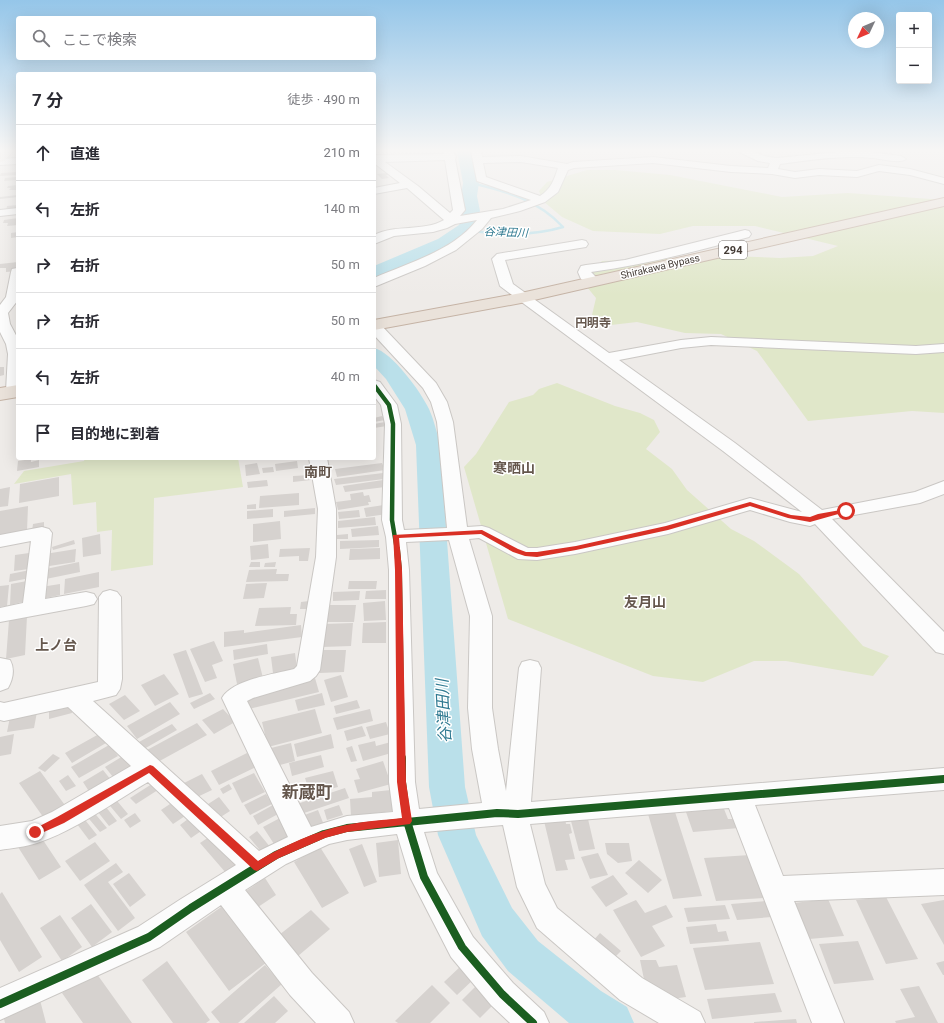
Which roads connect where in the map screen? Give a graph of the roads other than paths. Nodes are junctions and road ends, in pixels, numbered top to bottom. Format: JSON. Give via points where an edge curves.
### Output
{"nodes":[{"id":1,"x":426,"y":199,"type":"edge"},
{"id":2,"x":457,"y":199,"type":"edge"},
{"id":3,"x":536,"y":199,"type":"edge"},
{"id":4,"x":542,"y":199,"type":"edge"},
{"id":5,"x":539,"y":200,"type":"junction"},
{"id":6,"x":944,"y":202,"type":"edge"},
{"id":7,"x":16,"y":211,"type":"edge"},
{"id":8,"x":0,"y":213,"type":"edge"},
{"id":9,"x":488,"y":215,"type":"junction"},
{"id":10,"x":451,"y":221,"type":"junction"},
{"id":11,"x":745,"y":234,"type":"dead end"},
{"id":12,"x":376,"y":239,"type":"edge"},
{"id":13,"x":582,"y":244,"type":"dead end"},
{"id":14,"x":14,"y":273,"type":"edge"},
{"id":15,"x":593,"y":281,"type":"junction"},
{"id":16,"x":376,"y":282,"type":"edge"},
{"id":17,"x":522,"y":298,"type":"junction"},
{"id":18,"x":3,"y":308,"type":"edge"},
{"id":19,"x":376,"y":326,"type":"edge"},
{"id":20,"x":376,"y":328,"type":"edge"},
{"id":21,"x":944,"y":348,"type":"edge"},
{"id":22,"x":607,"y":358,"type":"junction"},
{"id":23,"x":376,"y":388,"type":"edge"},
{"id":24,"x":11,"y":392,"type":"edge"},
{"id":25,"x":318,"y":460,"type":"edge"},
{"id":26,"x":944,"y":487,"type":"edge"},
{"id":27,"x":818,"y":516,"type":"junction"},
{"id":28,"x":453,"y":533,"type":"junction"},
{"id":29,"x":396,"y":536,"type":"junction"},
{"id":30,"x":0,"y":541,"type":"edge"},
{"id":31,"x":110,"y":597,"type":"dead end"},
{"id":32,"x":86,"y":599,"type":"dead end"},
{"id":33,"x":33,"y":609,"type":"junction"},
{"id":34,"x":0,"y":616,"type":"edge"},
{"id":35,"x":944,"y":646,"type":"edge"},
{"id":36,"x":0,"y":667,"type":"edge"},
{"id":37,"x":530,"y":668,"type":"dead end"},
{"id":38,"x":0,"y":682,"type":"edge"},
{"id":39,"x":73,"y":697,"type":"junction"},
{"id":40,"x":0,"y":711,"type":"edge"},
{"id":41,"x":150,"y":768,"type":"junction"},
{"id":42,"x":944,"y":780,"type":"edge"},
{"id":43,"x":738,"y":796,"type":"junction"},
{"id":44,"x":501,"y":814,"type":"junction"},
{"id":45,"x":412,"y":821,"type":"junction"},
{"id":46,"x":0,"y":838,"type":"edge"},
{"id":47,"x":305,"y":843,"type":"junction"},
{"id":48,"x":257,"y":867,"type":"junction"},
{"id":49,"x":944,"y":882,"type":"edge"},
{"id":50,"x":225,"y":887,"type":"junction"},
{"id":51,"x":774,"y":889,"type":"junction"},
{"id":52,"x":0,"y":1004,"type":"edge"},
{"id":53,"x":338,"y":1023,"type":"edge"},
{"id":54,"x":533,"y":1023,"type":"edge"},
{"id":55,"x":689,"y":1023,"type":"edge"},
{"id":56,"x":828,"y":1023,"type":"edge"}],
"edges":[{"from":1,"to":10,"type":"street"},
{"from":2,"to":10,"type":"street","via":[[459,210]]},
{"from":3,"to":5,"type":"street"},
{"from":4,"to":5,"type":"street"},
{"from":5,"to":9,"type":"street","via":[[524,207]]},
{"from":6,"to":15,"type":"highway","name":"Shirakawa Bypass","number":"294"},
{"from":7,"to":8,"type":"street"},
{"from":9,"to":10,"type":"street"},
{"from":9,"to":16,"type":"street","via":[[480,227],[454,247]]},
{"from":10,"to":12,"type":"street","via":[[437,228],[394,232]]},
{"from":11,"to":15,"type":"street","via":[[625,264],[586,269],[586,276]]},
{"from":13,"to":17,"type":"street","via":[[498,259],[507,286]]},
{"from":14,"to":18,"type":"street","via":[[13,297]]},
{"from":15,"to":17,"type":"highway","name":"Shirakawa Bypass","number":"294"},
{"from":17,"to":19,"type":"highway","name":"Shirakawa Bypass","number":"294"},
{"from":17,"to":22,"type":"street"},
{"from":18,"to":24,"type":"street","via":[[3,324],[16,354]]},
{"from":20,"to":28,"type":"street","via":[[416,369],[439,402],[445,422],[452,490]]},
{"from":21,"to":22,"type":"street","via":[[916,350],[711,341]]},
{"from":22,"to":27,"type":"street"},
{"from":23,"to":29,"type":"street","via":[[389,405],[393,424],[392,520]]},
{"from":25,"to":47,"type":"street","via":[[327,509],[326,557],[308,670],[302,675],[244,691],[234,698]]},
{"from":26,"to":27,"type":"street","via":[[920,498]]},
{"from":27,"to":28,"type":"street","via":[[810,520],[750,504],[668,528],[537,554],[525,554],[482,532]]},
{"from":27,"to":35,"type":"street"},
{"from":28,"to":29,"type":"street"},
{"from":28,"to":44,"type":"street","via":[[462,551],[482,616],[480,708],[485,749]]},
{"from":29,"to":45,"type":"street","via":[[399,570],[402,782]]},
{"from":30,"to":33,"type":"street","via":[[42,533]]},
{"from":31,"to":39,"type":"street","via":[[108,689]]},
{"from":32,"to":33,"type":"street"},
{"from":33,"to":34,"type":"street"},
{"from":36,"to":38,"type":"street","via":[[2,666]]},
{"from":37,"to":44,"type":"street"},
{"from":39,"to":40,"type":"street"},
{"from":39,"to":41,"type":"street"},
{"from":41,"to":46,"type":"street","via":[[35,832]]},
{"from":41,"to":48,"type":"street"},
{"from":42,"to":43,"type":"street"},
{"from":43,"to":44,"type":"street"},
{"from":43,"to":51,"type":"street"},
{"from":44,"to":45,"type":"street"},
{"from":44,"to":55,"type":"street","via":[[516,826],[531,887],[547,918],[631,989]]},
{"from":45,"to":47,"type":"street","via":[[347,828],[324,834]]},
{"from":45,"to":54,"type":"street","via":[[424,877],[462,947],[502,994]]},
{"from":47,"to":48,"type":"street","via":[[276,855]]},
{"from":48,"to":50,"type":"street"},
{"from":49,"to":51,"type":"street"},
{"from":50,"to":52,"type":"street","via":[[149,937]]},
{"from":50,"to":53,"type":"street","via":[[301,984]]},
{"from":51,"to":56,"type":"street"}]}
